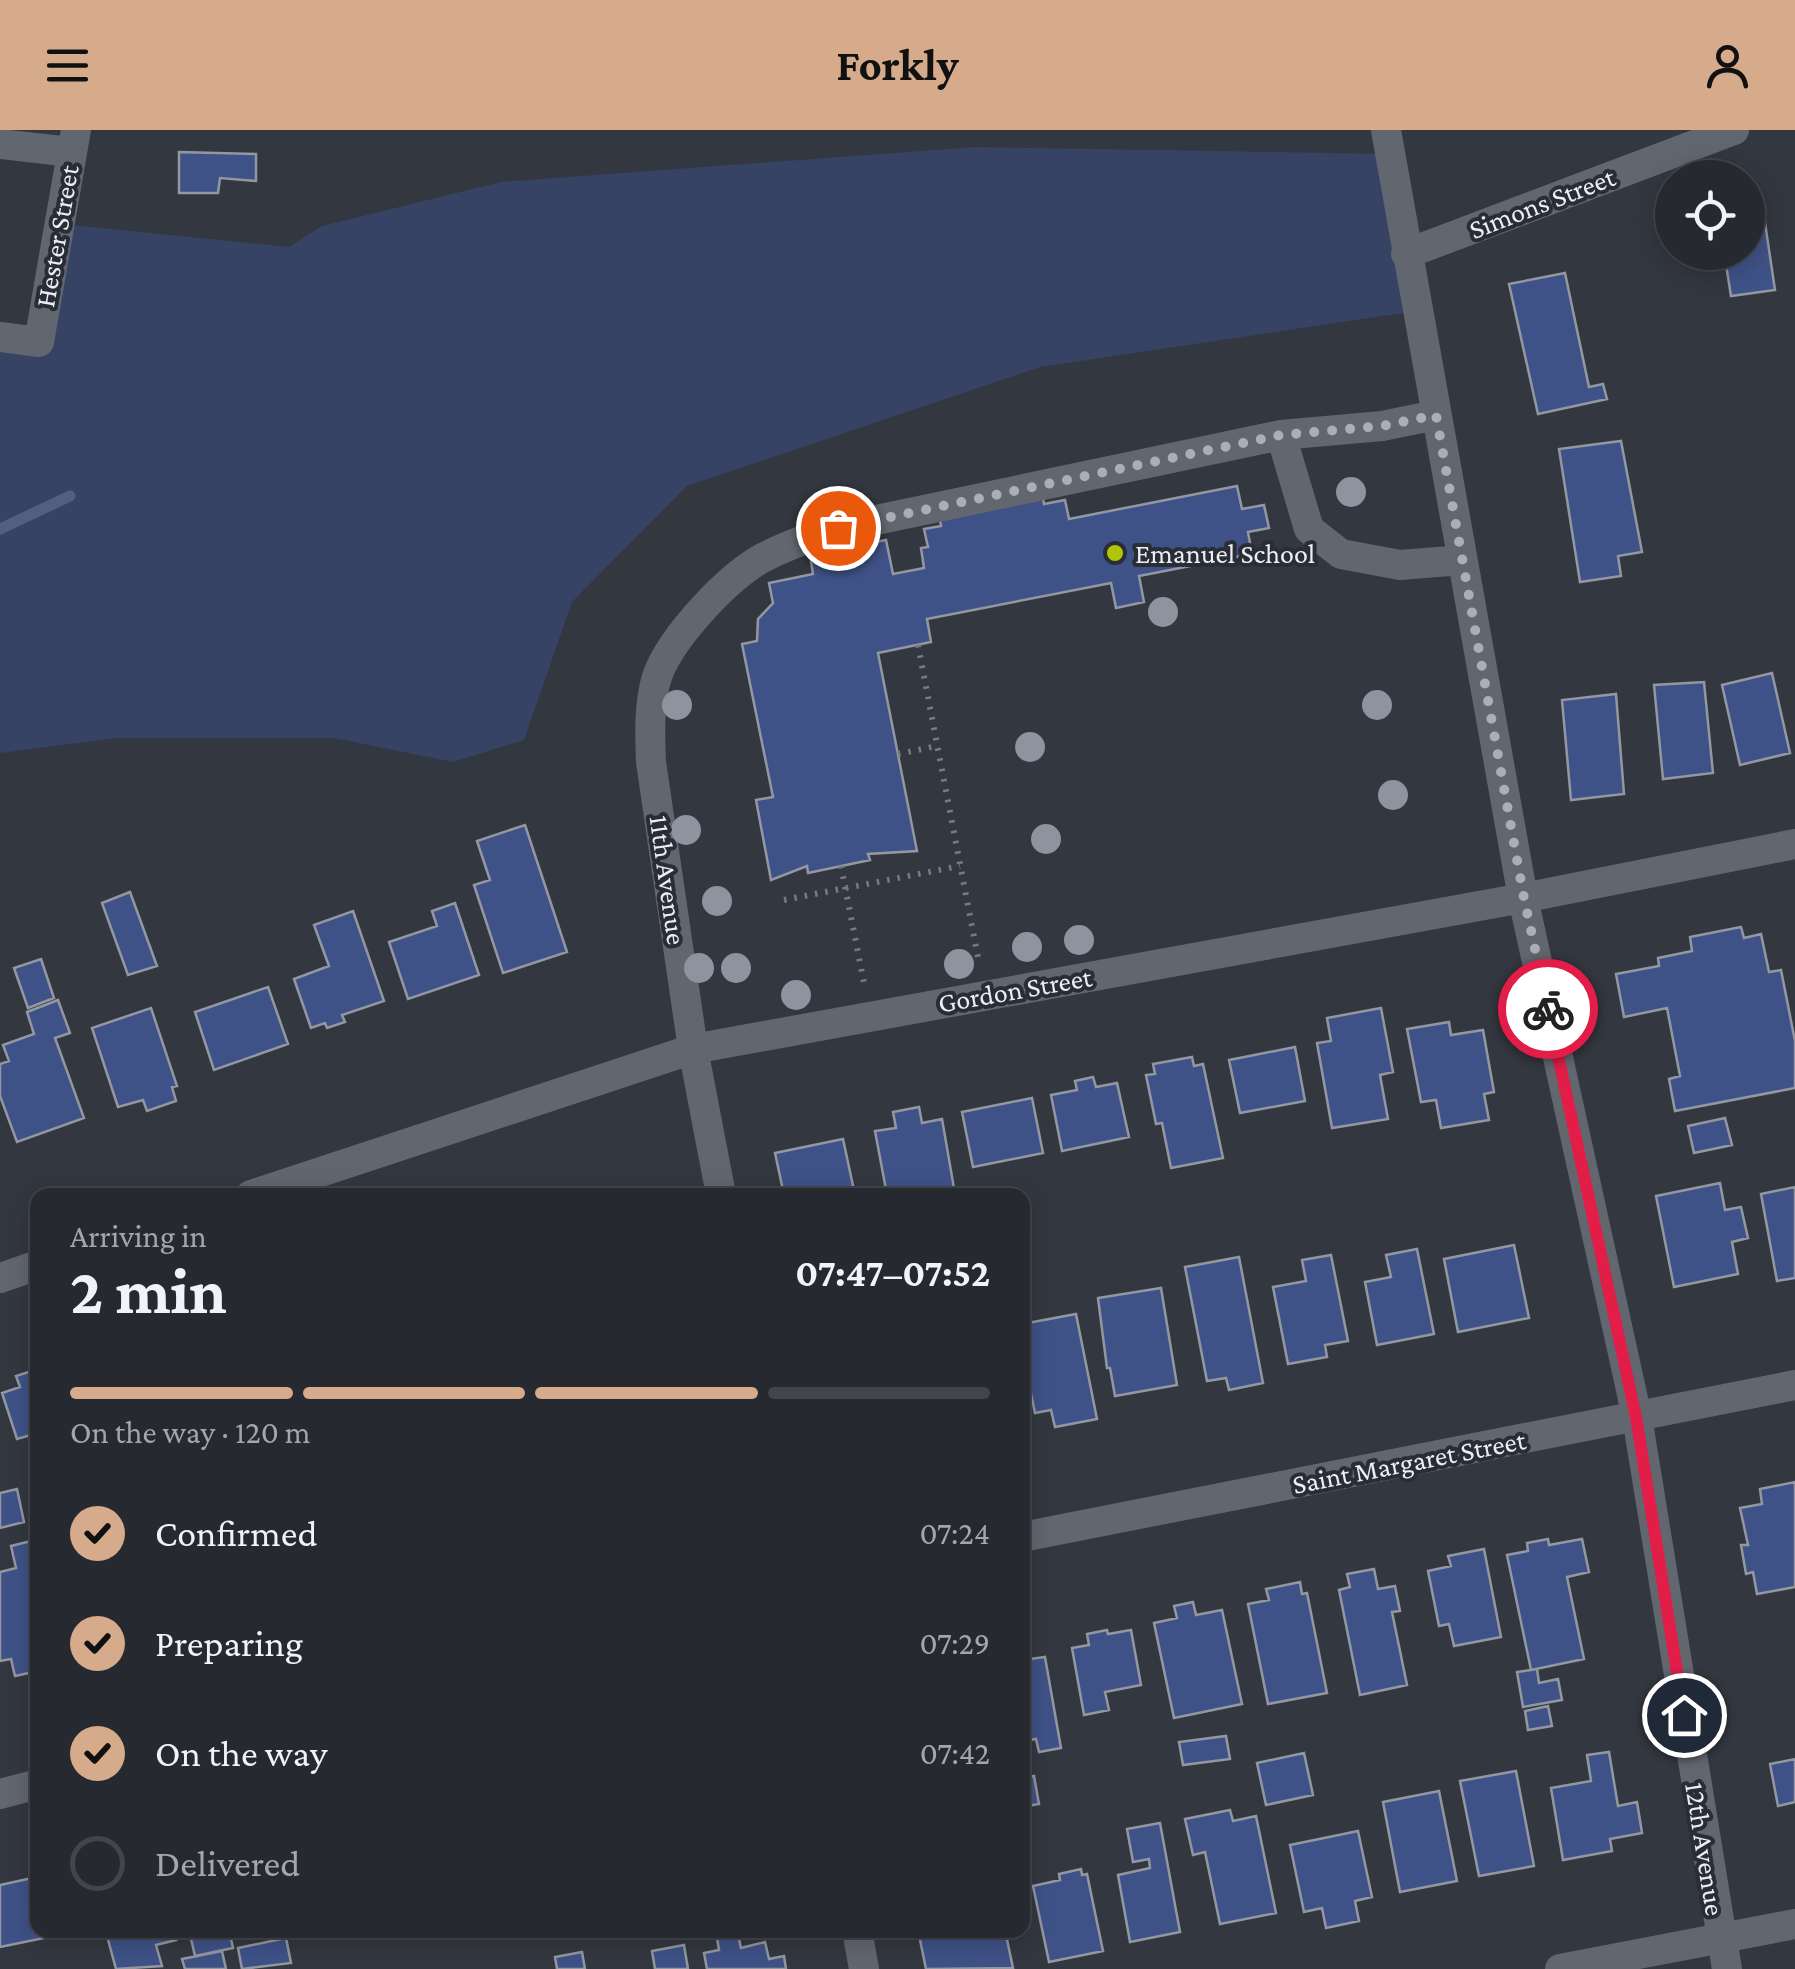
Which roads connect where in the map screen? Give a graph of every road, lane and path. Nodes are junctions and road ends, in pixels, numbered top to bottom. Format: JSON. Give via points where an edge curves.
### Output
{"nodes":[{"id":1,"x":1386,"y":130,"type":"edge"},
{"id":2,"x":1734,"y":130,"type":"edge"},
{"id":3,"x":74,"y":141,"type":"edge"},
{"id":4,"x":0,"y":144,"type":"edge"},
{"id":5,"x":1406,"y":254,"type":"junction"},
{"id":6,"x":0,"y":337,"type":"edge"},
{"id":7,"x":1436,"y":415,"type":"junction"},
{"id":8,"x":1281,"y":435,"type":"junction"},
{"id":9,"x":1462,"y":560,"type":"junction"},
{"id":10,"x":918,"y":645,"type":"dead end"},
{"id":11,"x":937,"y":746,"type":"junction"},
{"id":12,"x":898,"y":754,"type":"dead end"},
{"id":13,"x":1795,"y":844,"type":"edge"},
{"id":14,"x":841,"y":866,"type":"dead end"},
{"id":15,"x":960,"y":866,"type":"junction"},
{"id":16,"x":846,"y":888,"type":"junction"},
{"id":17,"x":1524,"y":898,"type":"junction"},
{"id":18,"x":784,"y":900,"type":"dead end"},
{"id":19,"x":986,"y":996,"type":"junction"},
{"id":20,"x":870,"y":1017,"type":"junction"},
{"id":21,"x":692,"y":1049,"type":"junction"},
{"id":22,"x":271,"y":1188,"type":"edge"},
{"id":23,"x":720,"y":1188,"type":"edge"},
{"id":24,"x":30,"y":1268,"type":"edge"},
{"id":25,"x":0,"y":1278,"type":"edge"},
{"id":26,"x":1795,"y":1384,"type":"edge"},
{"id":27,"x":1636,"y":1417,"type":"junction"},
{"id":28,"x":1030,"y":1535,"type":"edge"},
{"id":29,"x":30,"y":1786,"type":"edge"},
{"id":30,"x":0,"y":1794,"type":"edge"},
{"id":31,"x":1795,"y":1924,"type":"edge"},
{"id":32,"x":858,"y":1938,"type":"edge"},
{"id":33,"x":1720,"y":1938,"type":"junction"},
{"id":34,"x":864,"y":1969,"type":"edge"},
{"id":35,"x":1560,"y":1969,"type":"edge"},
{"id":36,"x":1726,"y":1969,"type":"edge"}],
"edges":[{"from":1,"to":5,"type":"street","name":"12th Avenue"},
{"from":2,"to":5,"type":"street","name":"Simons Street"},
{"from":3,"to":4,"type":"street"},
{"from":3,"to":6,"type":"street","name":"Hester Street","via":[[39,342]]},
{"from":5,"to":7,"type":"street","name":"12th Avenue"},
{"from":7,"to":8,"type":"street"},
{"from":7,"to":9,"type":"street","name":"12th Avenue"},
{"from":8,"to":9,"type":"street","via":[[1309,529],[1341,554],[1400,565]]},
{"from":8,"to":21,"type":"street","name":"11th Avenue","via":[[838,528],[754,563],[726,588],[674,645],[656,680],[650,719]]},
{"from":9,"to":17,"type":"street","name":"12th Avenue"},
{"from":10,"to":11,"type":"path"},
{"from":11,"to":12,"type":"path"},
{"from":11,"to":15,"type":"path"},
{"from":13,"to":17,"type":"street","name":"Gordon Street"},
{"from":14,"to":16,"type":"path"},
{"from":15,"to":16,"type":"path"},
{"from":15,"to":19,"type":"path"},
{"from":16,"to":18,"type":"path"},
{"from":16,"to":20,"type":"path"},
{"from":17,"to":19,"type":"street","name":"Gordon Street"},
{"from":17,"to":27,"type":"street","name":"12th Avenue"},
{"from":19,"to":20,"type":"street","name":"Gordon Street"},
{"from":20,"to":21,"type":"street","name":"Gordon Street"},
{"from":21,"to":22,"type":"street","name":"Gordon Street"},
{"from":21,"to":23,"type":"street","name":"11th Avenue"},
{"from":24,"to":25,"type":"street"},
{"from":26,"to":27,"type":"street","name":"Saint Margaret Street"},
{"from":27,"to":28,"type":"street","name":"Saint Margaret Street"},
{"from":27,"to":33,"type":"street","name":"12th Avenue"},
{"from":29,"to":30,"type":"street"},
{"from":31,"to":33,"type":"street"},
{"from":32,"to":34,"type":"street"},
{"from":33,"to":35,"type":"street"},
{"from":33,"to":36,"type":"street","name":"12th Avenue"}]}
